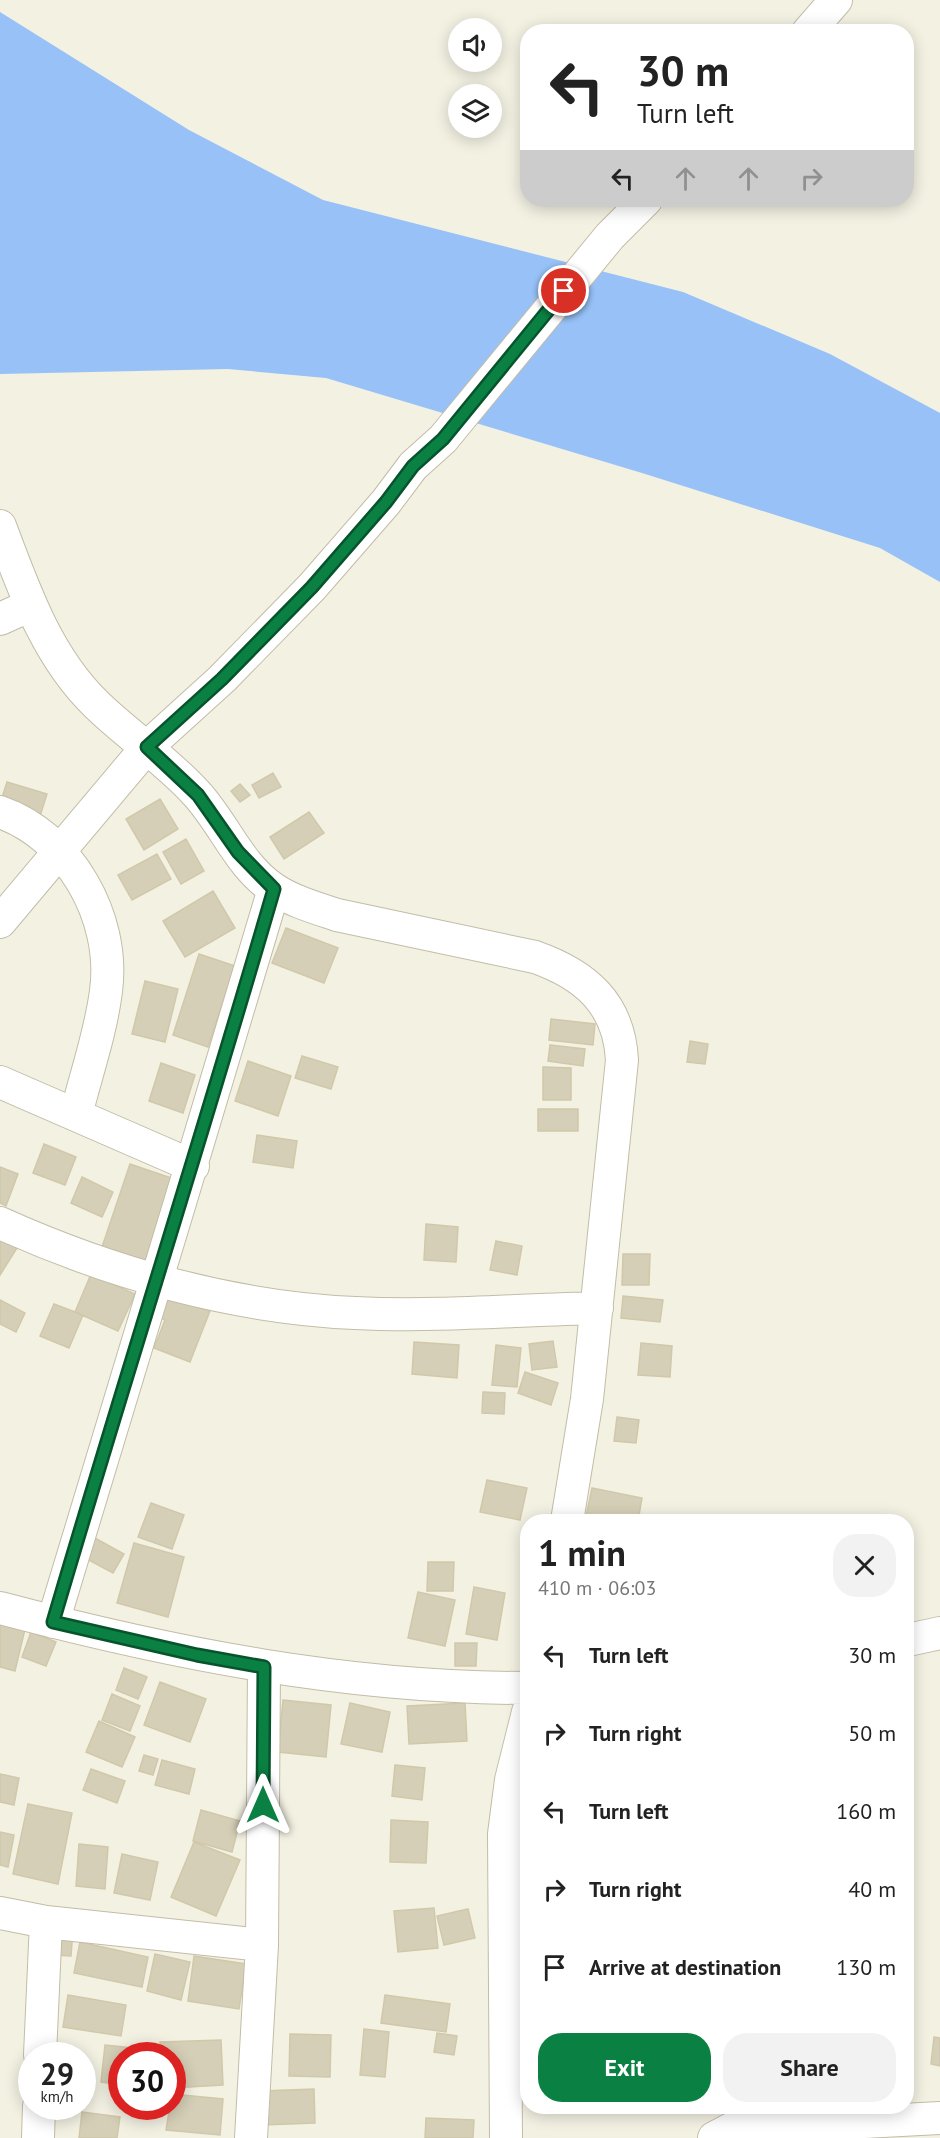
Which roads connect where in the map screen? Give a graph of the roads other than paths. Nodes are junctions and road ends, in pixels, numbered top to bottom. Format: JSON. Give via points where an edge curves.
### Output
{"nodes":[{"id":1,"x":836,"y":0,"type":"edge"},
{"id":2,"x":815,"y":24,"type":"edge"},
{"id":3,"x":639,"y":207,"type":"edge"},
{"id":4,"x":0,"y":526,"type":"edge"},
{"id":5,"x":31,"y":605,"type":"junction"},
{"id":6,"x":0,"y":619,"type":"edge"},
{"id":7,"x":147,"y":747,"type":"junction"},
{"id":8,"x":0,"y":812,"type":"edge"},
{"id":9,"x":59,"y":850,"type":"junction"},
{"id":10,"x":274,"y":889,"type":"junction"},
{"id":11,"x":0,"y":922,"type":"edge"},
{"id":12,"x":0,"y":1082,"type":"edge"},
{"id":13,"x":75,"y":1115,"type":"junction"},
{"id":14,"x":193,"y":1166,"type":"junction"},
{"id":15,"x":0,"y":1223,"type":"edge"},
{"id":16,"x":155,"y":1279,"type":"junction"},
{"id":17,"x":597,"y":1308,"type":"junction"},
{"id":18,"x":568,"y":1514,"type":"edge"},
{"id":19,"x":0,"y":1608,"type":"edge"},
{"id":20,"x":53,"y":1622,"type":"junction"},
{"id":21,"x":940,"y":1633,"type":"edge"},
{"id":22,"x":914,"y":1639,"type":"edge"},
{"id":23,"x":264,"y":1667,"type":"junction"},
{"id":24,"x":520,"y":1688,"type":"edge"},
{"id":25,"x":520,"y":1744,"type":"edge"},
{"id":26,"x":0,"y":1913,"type":"edge"},
{"id":27,"x":46,"y":1922,"type":"junction"},
{"id":28,"x":262,"y":1945,"type":"junction"},
{"id":29,"x":41,"y":2042,"type":"edge"},
{"id":30,"x":940,"y":2118,"type":"edge"},
{"id":31,"x":39,"y":2120,"type":"edge"},
{"id":32,"x":38,"y":2138,"type":"edge"},
{"id":33,"x":251,"y":2138,"type":"edge"},
{"id":34,"x":506,"y":2138,"type":"edge"},
{"id":35,"x":714,"y":2138,"type":"edge"}],
"edges":[{"from":1,"to":2,"type":"street"},
{"from":3,"to":7,"type":"street","via":[[610,236],[443,439],[413,466],[312,587],[222,679]]},
{"from":4,"to":5,"type":"street"},
{"from":5,"to":6,"type":"street"},
{"from":5,"to":7,"type":"street","via":[[72,678],[97,706]]},
{"from":7,"to":9,"type":"street"},
{"from":7,"to":10,"type":"street","via":[[198,795],[238,852]]},
{"from":8,"to":9,"type":"street","via":[[38,830]]},
{"from":9,"to":11,"type":"street"},
{"from":9,"to":13,"type":"street","via":[[92,902],[107,962],[100,1021]]},
{"from":10,"to":14,"type":"street"},
{"from":10,"to":17,"type":"street","via":[[337,915],[535,957],[558,965],[599,997],[621,1036],[622,1060]]},
{"from":12,"to":13,"type":"street"},
{"from":13,"to":14,"type":"street"},
{"from":14,"to":16,"type":"street"},
{"from":15,"to":16,"type":"street","via":[[58,1248]]},
{"from":16,"to":17,"type":"street","via":[[241,1300],[356,1313]]},
{"from":16,"to":20,"type":"street"},
{"from":17,"to":18,"type":"street"},
{"from":19,"to":20,"type":"street"},
{"from":20,"to":23,"type":"street"},
{"from":21,"to":22,"type":"street"},
{"from":23,"to":24,"type":"street","via":[[402,1683]]},
{"from":23,"to":28,"type":"street"},
{"from":25,"to":34,"type":"street","via":[[504,1834]]},
{"from":26,"to":27,"type":"street"},
{"from":27,"to":28,"type":"street"},
{"from":27,"to":29,"type":"street"},
{"from":28,"to":33,"type":"street"},
{"from":30,"to":35,"type":"street","via":[[731,2129]]},
{"from":31,"to":32,"type":"street"}]}
